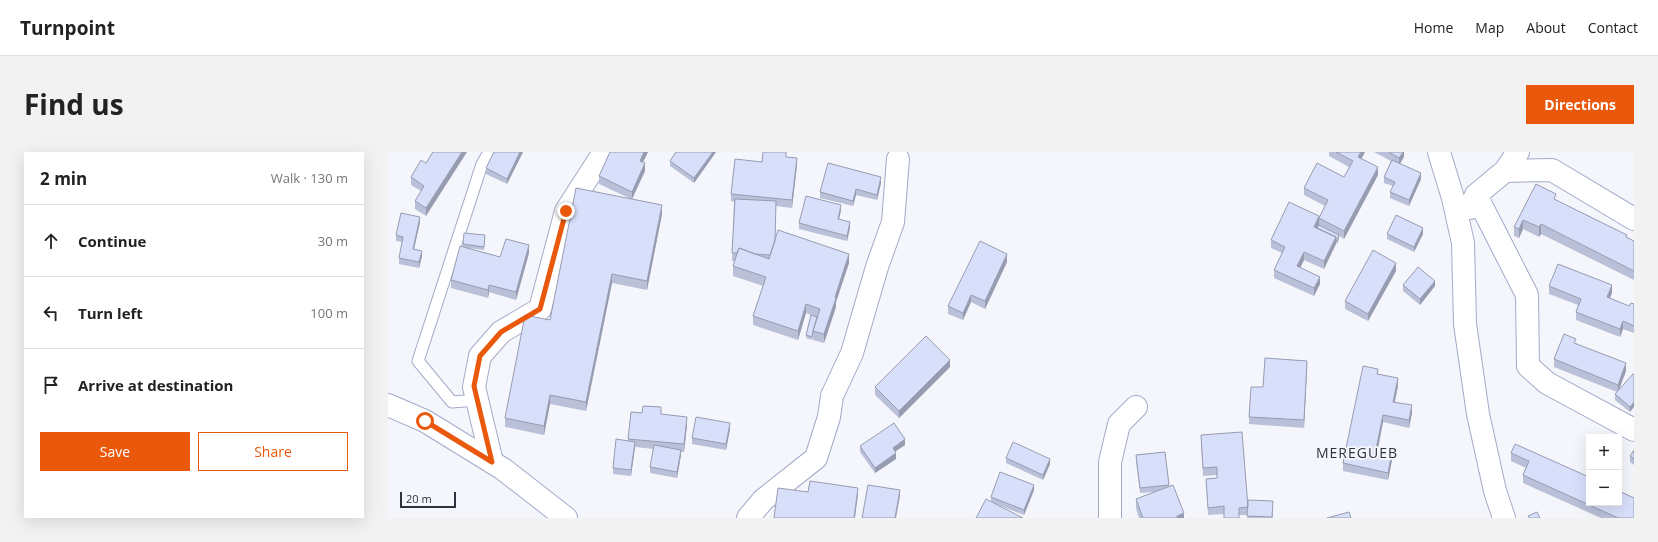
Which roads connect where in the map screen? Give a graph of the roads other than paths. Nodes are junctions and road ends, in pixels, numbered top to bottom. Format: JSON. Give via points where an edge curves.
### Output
{"nodes":[{"id":1,"x":489,"y":152,"type":"edge"},
{"id":2,"x":604,"y":152,"type":"edge"},
{"id":3,"x":1439,"y":152,"type":"edge"},
{"id":4,"x":1518,"y":152,"type":"edge"},
{"id":5,"x":898,"y":159,"type":"dead end"},
{"id":6,"x":1505,"y":171,"type":"junction"},
{"id":7,"x":1476,"y":195,"type":"junction"},
{"id":8,"x":1634,"y":219,"type":"edge"},
{"id":9,"x":1460,"y":231,"type":"junction"},
{"id":10,"x":478,"y":400,"type":"junction"},
{"id":11,"x":388,"y":405,"type":"edge"},
{"id":12,"x":1136,"y":407,"type":"dead end"},
{"id":13,"x":1634,"y":430,"type":"edge"},
{"id":14,"x":492,"y":462,"type":"junction"},
{"id":15,"x":566,"y":518,"type":"edge"},
{"id":16,"x":748,"y":518,"type":"edge"},
{"id":17,"x":1110,"y":518,"type":"edge"},
{"id":18,"x":1504,"y":518,"type":"edge"}],
"edges":[{"from":1,"to":10,"type":"lane","via":[[482,164],[418,361],[452,402]]},
{"from":2,"to":10,"type":"street","via":[[566,211],[540,309],[501,332],[480,356],[474,386]]},
{"from":3,"to":9,"type":"street"},
{"from":4,"to":6,"type":"street"},
{"from":5,"to":16,"type":"street","via":[[893,222],[852,353],[832,396],[829,417],[816,458],[763,500]]},
{"from":6,"to":7,"type":"street"},
{"from":6,"to":8,"type":"street","via":[[1552,170]]},
{"from":7,"to":9,"type":"street"},
{"from":7,"to":13,"type":"street","via":[[1527,295],[1528,366],[1547,383]]},
{"from":9,"to":18,"type":"street","via":[[1463,243],[1465,324],[1477,406],[1495,491]]},
{"from":10,"to":14,"type":"street"},
{"from":11,"to":14,"type":"street","via":[[425,421]]},
{"from":12,"to":17,"type":"street","via":[[1119,424],[1110,462]]},
{"from":14,"to":15,"type":"street"}]}
